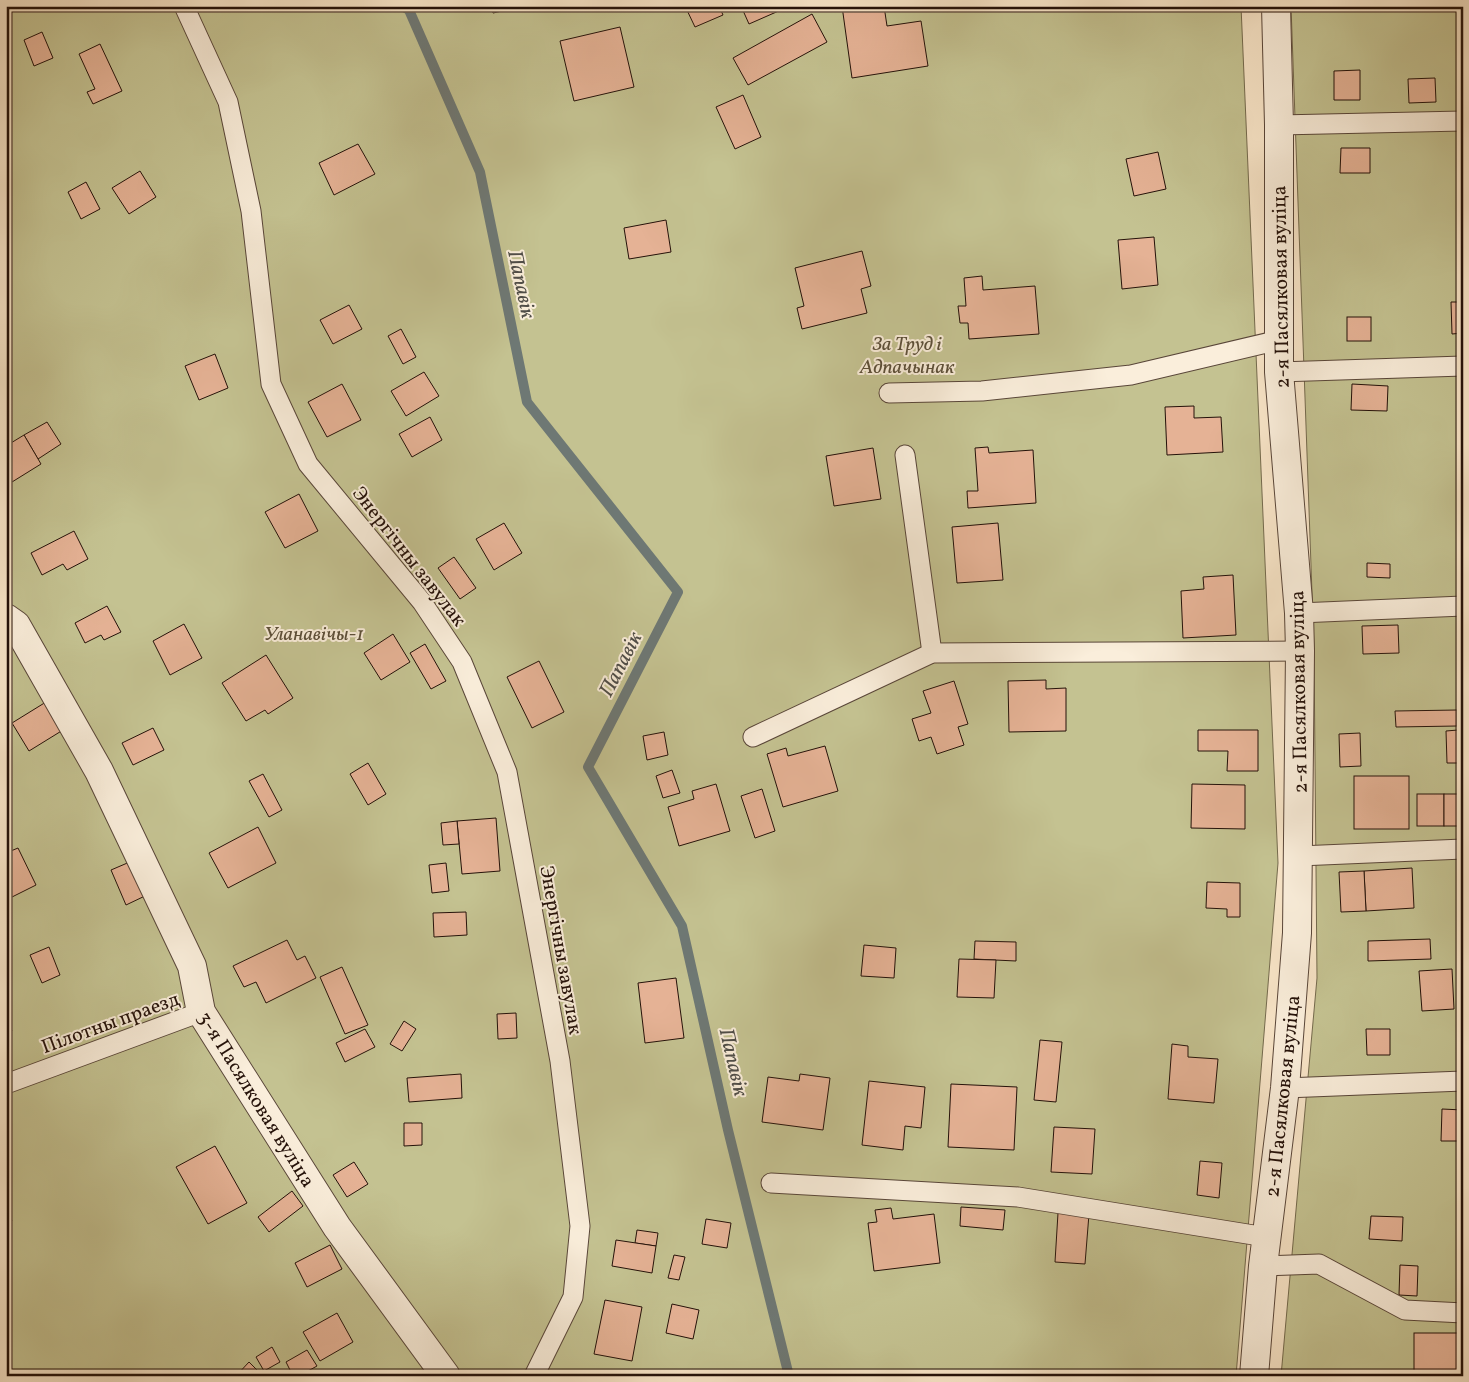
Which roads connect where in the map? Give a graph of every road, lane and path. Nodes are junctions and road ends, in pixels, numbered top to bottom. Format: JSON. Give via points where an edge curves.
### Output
{"nodes":[{"id":1,"x":184,"y":6,"type":"edge"},
{"id":2,"x":1276,"y":6,"type":"edge"},
{"id":3,"x":1463,"y":121,"type":"edge"},
{"id":4,"x":1279,"y":125,"type":"junction"},
{"id":5,"x":1279,"y":340,"type":"junction"},
{"id":6,"x":1463,"y":366,"type":"edge"},
{"id":7,"x":1279,"y":372,"type":"junction"},
{"id":8,"x":889,"y":393,"type":"dead end"},
{"id":9,"x":905,"y":455,"type":"dead end"},
{"id":10,"x":1463,"y":606,"type":"edge"},
{"id":11,"x":1299,"y":613,"type":"junction"},
{"id":12,"x":6,"y":618,"type":"edge"},
{"id":13,"x":1300,"y":651,"type":"junction"},
{"id":14,"x":932,"y":653,"type":"junction"},
{"id":15,"x":753,"y":737,"type":"dead end"},
{"id":16,"x":1463,"y":848,"type":"edge"},
{"id":17,"x":1299,"y":856,"type":"junction"},
{"id":18,"x":201,"y":1012,"type":"junction"},
{"id":19,"x":1463,"y":1082,"type":"edge"},
{"id":20,"x":6,"y":1084,"type":"edge"},
{"id":21,"x":1285,"y":1088,"type":"junction"},
{"id":22,"x":771,"y":1183,"type":"dead end"},
{"id":23,"x":1266,"y":1237,"type":"junction"},
{"id":24,"x":1263,"y":1266,"type":"junction"},
{"id":25,"x":1463,"y":1313,"type":"edge"},
{"id":26,"x":446,"y":1376,"type":"edge"},
{"id":27,"x":534,"y":1376,"type":"edge"},
{"id":28,"x":1254,"y":1376,"type":"edge"}],
"edges":[{"from":1,"to":27,"type":"lane","name":"Энергічны завулак","via":[[228,102],[251,211],[271,384],[308,464],[422,602],[462,662],[507,772],[560,1061],[580,1226],[574,1296]]},
{"from":2,"to":4,"type":"street","name":"2-я Пасялковая вуліца"},
{"from":3,"to":4,"type":"lane"},
{"from":4,"to":5,"type":"street","name":"2-я Пасялковая вуліца"},
{"from":5,"to":7,"type":"street","name":"2-я Пасялковая вуліца"},
{"from":5,"to":8,"type":"lane","via":[[1131,375],[982,391]]},
{"from":6,"to":7,"type":"lane"},
{"from":7,"to":11,"type":"street","name":"2-я Пасялковая вуліца"},
{"from":9,"to":14,"type":"lane"},
{"from":10,"to":11,"type":"lane"},
{"from":11,"to":13,"type":"street","name":"2-я Пасялковая вуліца"},
{"from":12,"to":18,"type":"street","name":"3-я Пасялковая вуліца","via":[[16,625],[100,771],[192,966]]},
{"from":13,"to":14,"type":"lane"},
{"from":13,"to":17,"type":"street","name":"2-я Пасялковая вуліца"},
{"from":14,"to":15,"type":"lane"},
{"from":16,"to":17,"type":"lane"},
{"from":17,"to":21,"type":"street","name":"2-я Пасялковая вуліца","via":[[1297,933]]},
{"from":18,"to":20,"type":"lane","name":"Пілотны праезд"},
{"from":18,"to":26,"type":"street","name":"3-я Пасялковая вуліца","via":[[337,1227]]},
{"from":19,"to":21,"type":"lane"},
{"from":21,"to":23,"type":"street","name":"2-я Пасялковая вуліца"},
{"from":22,"to":23,"type":"lane","via":[[1018,1197]]},
{"from":23,"to":24,"type":"street","name":"2-я Пасялковая вуліца"},
{"from":24,"to":25,"type":"lane","via":[[1319,1264],[1405,1310]]},
{"from":24,"to":28,"type":"street","name":"2-я Пасялковая вуліца"}]}
